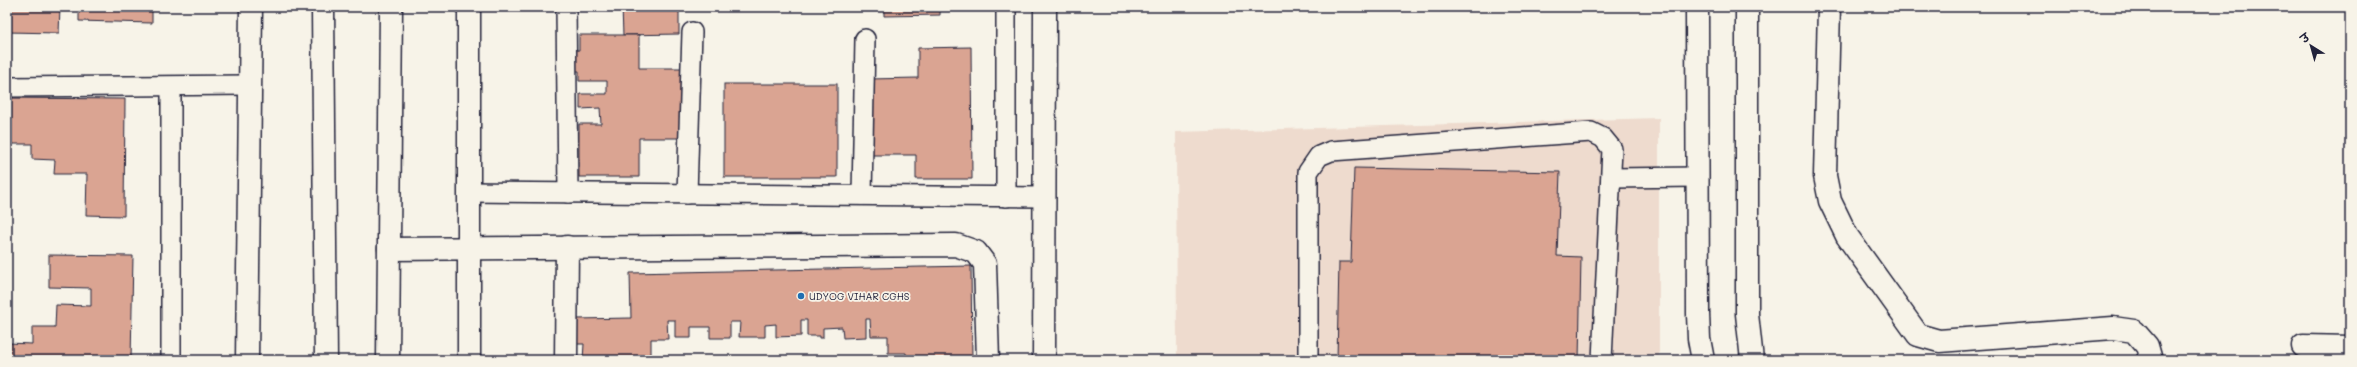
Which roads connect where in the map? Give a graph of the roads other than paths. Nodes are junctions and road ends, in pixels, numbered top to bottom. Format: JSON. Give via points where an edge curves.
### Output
{"nodes":[{"id":1,"x":251,"y":7,"type":"edge"},
{"id":2,"x":323,"y":7,"type":"edge"},
{"id":3,"x":391,"y":7,"type":"edge"},
{"id":4,"x":469,"y":7,"type":"edge"},
{"id":5,"x":566,"y":7,"type":"edge"},
{"id":6,"x":1006,"y":7,"type":"edge"},
{"id":7,"x":1045,"y":7,"type":"edge"},
{"id":8,"x":1697,"y":7,"type":"edge"},
{"id":9,"x":1747,"y":7,"type":"edge"},
{"id":10,"x":1829,"y":7,"type":"edge"},
{"id":11,"x":692,"y":32,"type":"dead end"},
{"id":12,"x":865,"y":39,"type":"dead end"},
{"id":13,"x":250,"y":85,"type":"junction"},
{"id":14,"x":7,"y":87,"type":"edge"},
{"id":15,"x":171,"y":87,"type":"junction"},
{"id":16,"x":1698,"y":176,"type":"junction"},
{"id":17,"x":1611,"y":178,"type":"junction"},
{"id":18,"x":469,"y":192,"type":"junction"},
{"id":19,"x":568,"y":193,"type":"junction"},
{"id":20,"x":687,"y":194,"type":"junction"},
{"id":21,"x":862,"y":195,"type":"junction"},
{"id":22,"x":1006,"y":197,"type":"junction"},
{"id":23,"x":1044,"y":197,"type":"junction"},
{"id":24,"x":469,"y":247,"type":"junction"},
{"id":25,"x":567,"y":247,"type":"junction"},
{"id":26,"x":389,"y":249,"type":"junction"},
{"id":27,"x":2303,"y":346,"type":"dead end"},
{"id":28,"x":2350,"y":347,"type":"edge"},
{"id":29,"x":171,"y":360,"type":"edge"},
{"id":30,"x":247,"y":360,"type":"edge"},
{"id":31,"x":326,"y":360,"type":"edge"},
{"id":32,"x":388,"y":360,"type":"edge"},
{"id":33,"x":469,"y":360,"type":"edge"},
{"id":34,"x":566,"y":360,"type":"edge"},
{"id":35,"x":988,"y":360,"type":"edge"},
{"id":36,"x":1044,"y":360,"type":"edge"},
{"id":37,"x":1308,"y":360,"type":"edge"},
{"id":38,"x":1602,"y":360,"type":"edge"},
{"id":39,"x":1703,"y":360,"type":"edge"},
{"id":40,"x":1752,"y":360,"type":"edge"},
{"id":41,"x":2150,"y":360,"type":"edge"}],
"edges":[{"from":1,"to":13,"type":"street"},
{"from":2,"to":31,"type":"street"},
{"from":3,"to":26,"type":"street"},
{"from":4,"to":18,"type":"street"},
{"from":5,"to":19,"type":"lane"},
{"from":6,"to":22,"type":"lane"},
{"from":7,"to":23,"type":"street"},
{"from":8,"to":16,"type":"street"},
{"from":9,"to":40,"type":"street","via":[[1747,314]]},
{"from":10,"to":41,"type":"street","via":[[1826,176],[1830,201],[1847,236],[1918,335],[1939,341],[2113,328],[2134,331],[2147,346]]},
{"from":11,"to":20,"type":"lane"},
{"from":12,"to":21,"type":"lane"},
{"from":13,"to":15,"type":"lane"},
{"from":13,"to":30,"type":"street"},
{"from":14,"to":15,"type":"lane"},
{"from":15,"to":29,"type":"lane"},
{"from":16,"to":17,"type":"lane"},
{"from":16,"to":39,"type":"street","via":[[1698,339]]},
{"from":17,"to":37,"type":"lane","via":[[1612,150],[1603,138],[1591,132],[1331,151],[1320,156],[1308,172]]},
{"from":17,"to":38,"type":"lane"},
{"from":18,"to":19,"type":"lane"},
{"from":18,"to":24,"type":"street"},
{"from":19,"to":20,"type":"lane"},
{"from":20,"to":21,"type":"lane"},
{"from":21,"to":22,"type":"lane"},
{"from":22,"to":23,"type":"lane"},
{"from":23,"to":36,"type":"street"},
{"from":24,"to":25,"type":"street"},
{"from":24,"to":26,"type":"street"},
{"from":24,"to":33,"type":"street"},
{"from":25,"to":34,"type":"street"},
{"from":25,"to":35,"type":"street","via":[[956,245],[976,252],[985,264]]},
{"from":26,"to":32,"type":"street"},
{"from":27,"to":28,"type":"street"}]}
